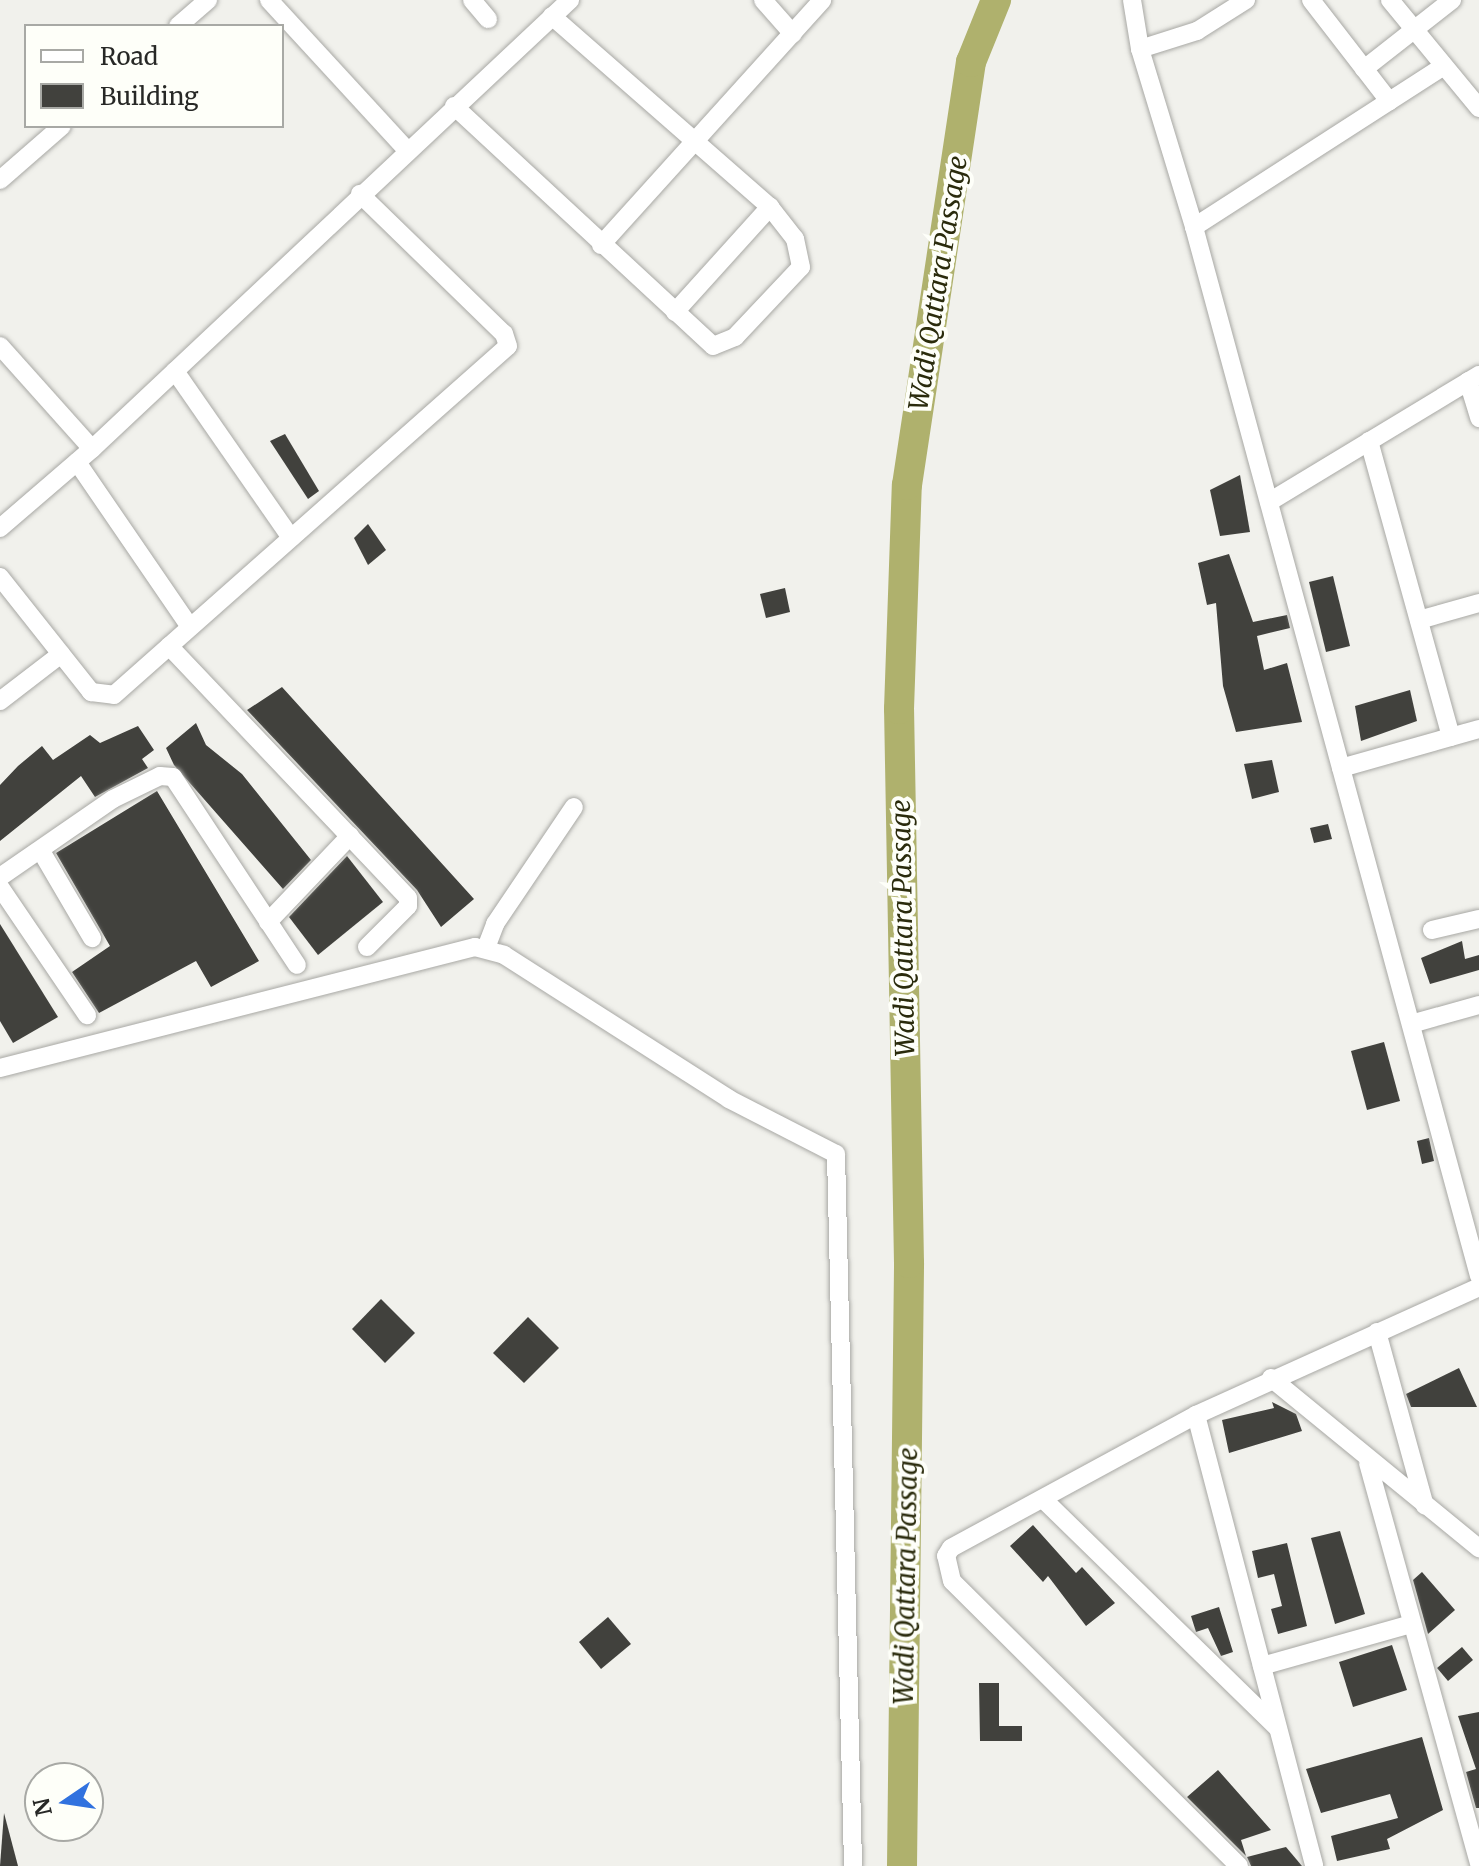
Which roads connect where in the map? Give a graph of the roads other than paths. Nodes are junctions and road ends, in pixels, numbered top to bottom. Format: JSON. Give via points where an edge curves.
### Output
{"nodes":[{"id":1,"x":208,"y":0,"type":"edge"},
{"id":2,"x":269,"y":0,"type":"edge"},
{"id":3,"x":472,"y":0,"type":"edge"},
{"id":4,"x":570,"y":0,"type":"edge"},
{"id":5,"x":763,"y":0,"type":"edge"},
{"id":6,"x":822,"y":0,"type":"edge"},
{"id":7,"x":1132,"y":0,"type":"edge"},
{"id":8,"x":1246,"y":0,"type":"edge"},
{"id":9,"x":1311,"y":0,"type":"edge"},
{"id":10,"x":1390,"y":0,"type":"edge"},
{"id":11,"x":1452,"y":0,"type":"edge"},
{"id":12,"x":552,"y":16,"type":"junction"},
{"id":13,"x":488,"y":19,"type":"dead end"},
{"id":14,"x":180,"y":24,"type":"edge"},
{"id":15,"x":1416,"y":32,"type":"junction"},
{"id":16,"x":793,"y":34,"type":"junction"},
{"id":17,"x":1140,"y":49,"type":"junction"},
{"id":18,"x":1444,"y":66,"type":"junction"},
{"id":19,"x":1364,"y":69,"type":"junction"},
{"id":20,"x":1389,"y":101,"type":"junction"},
{"id":21,"x":454,"y":106,"type":"junction"},
{"id":22,"x":1479,"y":108,"type":"edge"},
{"id":23,"x":60,"y":128,"type":"edge"},
{"id":24,"x":695,"y":142,"type":"junction"},
{"id":25,"x":406,"y":149,"type":"junction"},
{"id":26,"x":0,"y":180,"type":"edge"},
{"id":27,"x":360,"y":194,"type":"junction"},
{"id":28,"x":770,"y":207,"type":"junction"},
{"id":29,"x":1194,"y":227,"type":"junction"},
{"id":30,"x":601,"y":245,"type":"junction"},
{"id":31,"x":675,"y":312,"type":"junction"},
{"id":32,"x":0,"y":346,"type":"edge"},
{"id":33,"x":175,"y":371,"type":"junction"},
{"id":34,"x":1474,"y":378,"type":"edge"},
{"id":35,"x":1479,"y":418,"type":"edge"},
{"id":36,"x":1369,"y":441,"type":"junction"},
{"id":37,"x":92,"y":449,"type":"junction"},
{"id":38,"x":77,"y":462,"type":"junction"},
{"id":39,"x":1269,"y":502,"type":"junction"},
{"id":40,"x":0,"y":528,"type":"edge"},
{"id":41,"x":291,"y":538,"type":"junction"},
{"id":42,"x":0,"y":577,"type":"edge"},
{"id":43,"x":1479,"y":603,"type":"edge"},
{"id":44,"x":1419,"y":620,"type":"junction"},
{"id":45,"x":190,"y":627,"type":"junction"},
{"id":46,"x":169,"y":646,"type":"junction"},
{"id":47,"x":61,"y":654,"type":"junction"},
{"id":48,"x":0,"y":701,"type":"edge"},
{"id":49,"x":1479,"y":729,"type":"edge"},
{"id":50,"x":1451,"y":737,"type":"junction"},
{"id":51,"x":1341,"y":768,"type":"junction"},
{"id":52,"x":574,"y":807,"type":"dead end"},
{"id":53,"x":350,"y":836,"type":"junction"},
{"id":54,"x":41,"y":851,"type":"junction"},
{"id":55,"x":0,"y":877,"type":"edge"},
{"id":56,"x":0,"y":887,"type":"edge"},
{"id":57,"x":1479,"y":919,"type":"edge"},
{"id":58,"x":268,"y":922,"type":"junction"},
{"id":59,"x":1432,"y":930,"type":"dead end"},
{"id":60,"x":92,"y":938,"type":"dead end"},
{"id":61,"x":367,"y":947,"type":"dead end"},
{"id":62,"x":486,"y":948,"type":"junction"},
{"id":63,"x":297,"y":965,"type":"dead end"},
{"id":64,"x":1479,"y":1005,"type":"edge"},
{"id":65,"x":87,"y":1015,"type":"dead end"},
{"id":66,"x":1411,"y":1024,"type":"junction"},
{"id":67,"x":0,"y":1068,"type":"edge"},
{"id":68,"x":1479,"y":1276,"type":"edge"},
{"id":69,"x":1479,"y":1287,"type":"edge"},
{"id":70,"x":1377,"y":1332,"type":"junction"},
{"id":71,"x":1271,"y":1378,"type":"junction"},
{"id":72,"x":1196,"y":1415,"type":"junction"},
{"id":73,"x":1368,"y":1463,"type":"junction"},
{"id":74,"x":1045,"y":1501,"type":"junction"},
{"id":75,"x":1425,"y":1506,"type":"junction"},
{"id":76,"x":1479,"y":1548,"type":"edge"},
{"id":77,"x":1408,"y":1625,"type":"junction"},
{"id":78,"x":1262,"y":1666,"type":"junction"},
{"id":79,"x":1278,"y":1729,"type":"junction"},
{"id":80,"x":1479,"y":1864,"type":"edge"},
{"id":81,"x":853,"y":1866,"type":"edge"},
{"id":82,"x":1239,"y":1866,"type":"edge"},
{"id":83,"x":1314,"y":1866,"type":"edge"}],
"edges":[{"from":1,"to":14,"type":"street"},
{"from":2,"to":25,"type":"street"},
{"from":3,"to":13,"type":"street"},
{"from":4,"to":12,"type":"street"},
{"from":5,"to":16,"type":"street"},
{"from":6,"to":16,"type":"street"},
{"from":7,"to":17,"type":"street"},
{"from":8,"to":17,"type":"street","via":[[1197,31]]},
{"from":9,"to":19,"type":"street"},
{"from":10,"to":15,"type":"street"},
{"from":11,"to":15,"type":"street"},
{"from":12,"to":21,"type":"street"},
{"from":12,"to":24,"type":"street"},
{"from":15,"to":18,"type":"street"},
{"from":15,"to":19,"type":"street"},
{"from":16,"to":24,"type":"street"},
{"from":17,"to":29,"type":"street"},
{"from":18,"to":20,"type":"street"},
{"from":18,"to":22,"type":"street"},
{"from":19,"to":20,"type":"street"},
{"from":20,"to":29,"type":"street"},
{"from":21,"to":25,"type":"street"},
{"from":21,"to":30,"type":"street"},
{"from":23,"to":26,"type":"street"},
{"from":24,"to":28,"type":"street"},
{"from":24,"to":30,"type":"street"},
{"from":25,"to":27,"type":"street"},
{"from":27,"to":33,"type":"street"},
{"from":27,"to":41,"type":"street","via":[[504,334],[508,346]]},
{"from":28,"to":31,"type":"street"},
{"from":28,"to":31,"type":"street","via":[[795,239],[801,267],[735,337],[713,346]]},
{"from":29,"to":39,"type":"street"},
{"from":30,"to":31,"type":"street"},
{"from":32,"to":37,"type":"street"},
{"from":33,"to":37,"type":"street"},
{"from":33,"to":41,"type":"street"},
{"from":34,"to":35,"type":"street"},
{"from":34,"to":36,"type":"street"},
{"from":36,"to":39,"type":"street"},
{"from":36,"to":44,"type":"street"},
{"from":37,"to":38,"type":"street"},
{"from":38,"to":40,"type":"street"},
{"from":38,"to":45,"type":"street"},
{"from":39,"to":51,"type":"street"},
{"from":41,"to":45,"type":"street"},
{"from":42,"to":47,"type":"street"},
{"from":43,"to":44,"type":"street"},
{"from":44,"to":50,"type":"street"},
{"from":45,"to":46,"type":"street"},
{"from":46,"to":47,"type":"street","via":[[114,695],[91,692]]},
{"from":46,"to":53,"type":"street"},
{"from":47,"to":48,"type":"street"},
{"from":49,"to":50,"type":"street"},
{"from":50,"to":51,"type":"street"},
{"from":51,"to":66,"type":"street"},
{"from":52,"to":62,"type":"street","via":[[495,924]]},
{"from":53,"to":58,"type":"street"},
{"from":53,"to":61,"type":"street","via":[[408,898]]},
{"from":54,"to":55,"type":"street"},
{"from":54,"to":58,"type":"street","via":[[113,799],[160,776],[173,777]]},
{"from":54,"to":60,"type":"street"},
{"from":56,"to":65,"type":"street"},
{"from":57,"to":59,"type":"street"},
{"from":58,"to":63,"type":"street"},
{"from":62,"to":67,"type":"street","via":[[330,980]]},
{"from":62,"to":81,"type":"street","via":[[729,1099],[836,1154],[842,1177]]},
{"from":64,"to":66,"type":"street"},
{"from":66,"to":68,"type":"street"},
{"from":69,"to":70,"type":"street"},
{"from":70,"to":71,"type":"street"},
{"from":70,"to":75,"type":"street"},
{"from":71,"to":72,"type":"street"},
{"from":71,"to":73,"type":"street"},
{"from":72,"to":74,"type":"street"},
{"from":72,"to":78,"type":"street"},
{"from":73,"to":75,"type":"street"},
{"from":73,"to":77,"type":"street"},
{"from":74,"to":79,"type":"street"},
{"from":74,"to":82,"type":"street","via":[[951,1548],[947,1573]]},
{"from":75,"to":76,"type":"street"},
{"from":77,"to":78,"type":"street"},
{"from":77,"to":80,"type":"street"},
{"from":78,"to":79,"type":"street"},
{"from":79,"to":83,"type":"street"}]}
